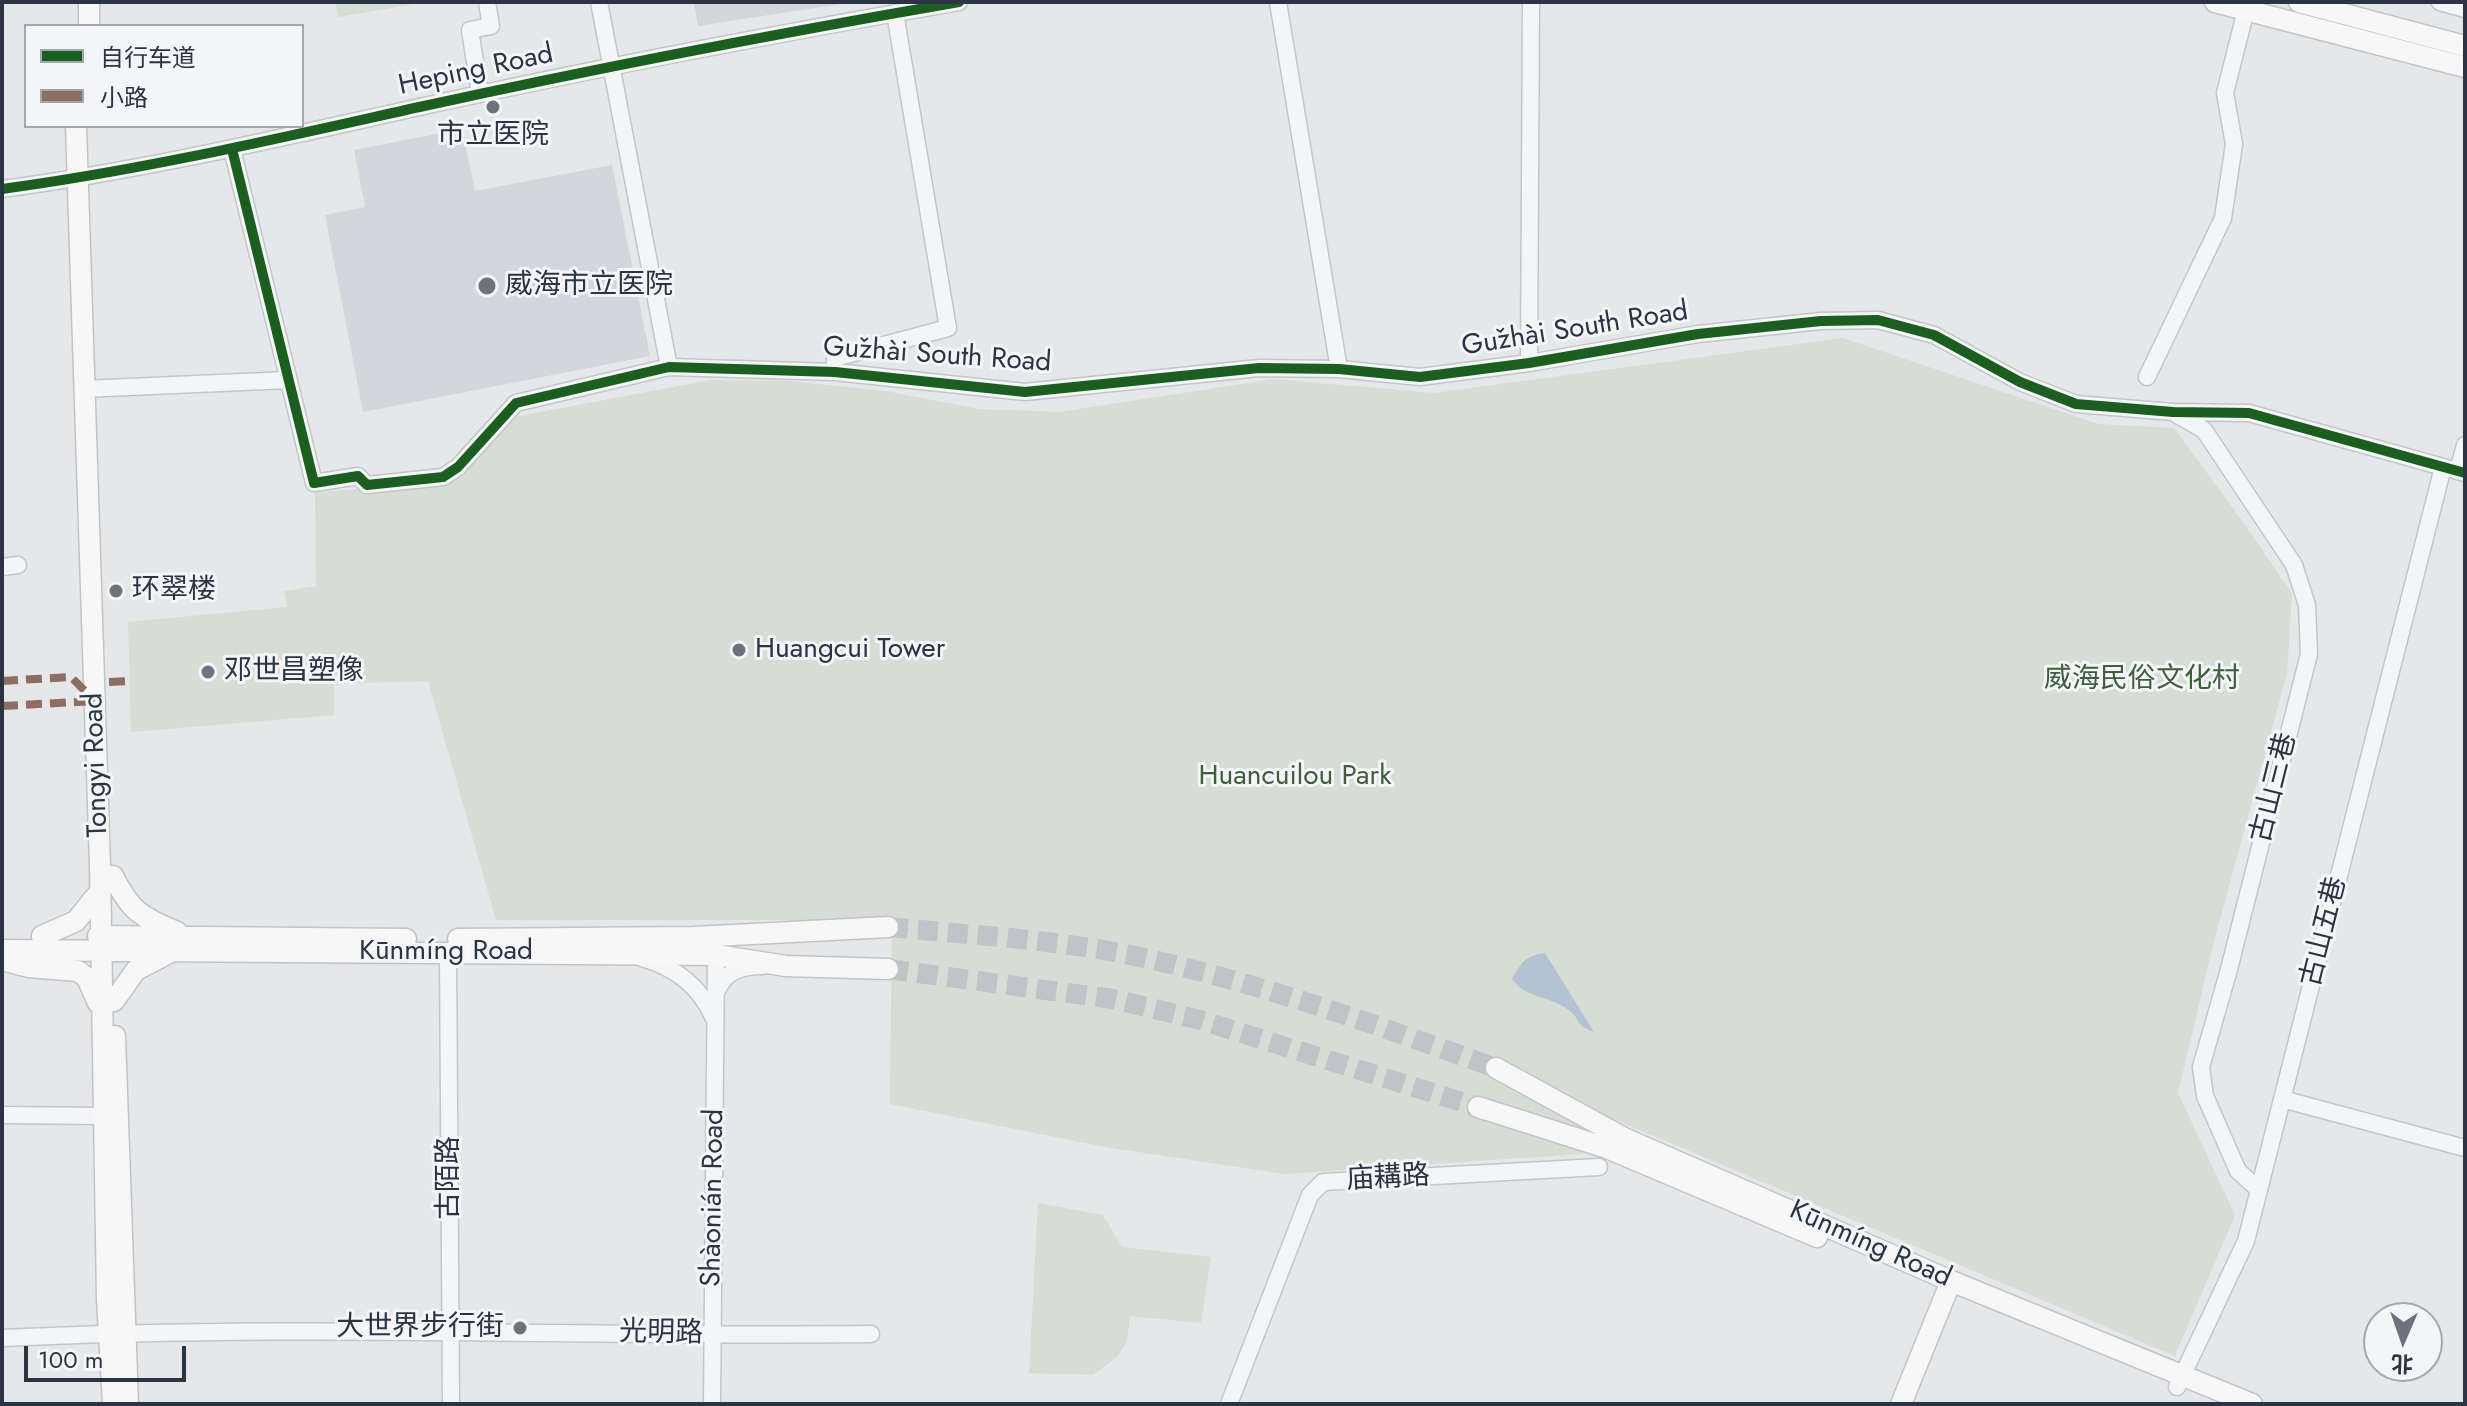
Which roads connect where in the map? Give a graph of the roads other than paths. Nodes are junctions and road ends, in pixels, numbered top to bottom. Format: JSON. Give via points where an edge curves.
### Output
{"nodes":[{"id":1,"x":75,"y":2,"type":"edge"},
{"id":2,"x":89,"y":2,"type":"edge"},
{"id":3,"x":487,"y":2,"type":"edge"},
{"id":4,"x":599,"y":2,"type":"edge"},
{"id":5,"x":959,"y":2,"type":"edge"},
{"id":6,"x":1278,"y":2,"type":"edge"},
{"id":7,"x":1531,"y":2,"type":"edge"},
{"id":8,"x":2215,"y":2,"type":"edge"},
{"id":9,"x":2299,"y":2,"type":"edge"},
{"id":10,"x":2440,"y":2,"type":"edge"},
{"id":11,"x":2465,"y":9,"type":"edge"},
{"id":12,"x":2246,"y":10,"type":"junction"},
{"id":13,"x":895,"y":13,"type":"junction"},
{"id":14,"x":76,"y":24,"type":"edge"},
{"id":15,"x":89,"y":24,"type":"edge"},
{"id":16,"x":2465,"y":46,"type":"edge"},
{"id":17,"x":2465,"y":67,"type":"edge"},
{"id":18,"x":610,"y":68,"type":"junction"},
{"id":19,"x":480,"y":94,"type":"junction"},
{"id":20,"x":76,"y":128,"type":"edge"},
{"id":21,"x":90,"y":128,"type":"edge"},
{"id":22,"x":232,"y":149,"type":"junction"},
{"id":23,"x":84,"y":177,"type":"junction"},
{"id":24,"x":2,"y":189,"type":"edge"},
{"id":25,"x":1529,"y":363,"type":"junction"},
{"id":26,"x":669,"y":367,"type":"junction"},
{"id":27,"x":1339,"y":369,"type":"junction"},
{"id":28,"x":835,"y":372,"type":"junction"},
{"id":29,"x":2147,"y":377,"type":"dead end"},
{"id":30,"x":288,"y":380,"type":"junction"},
{"id":31,"x":90,"y":389,"type":"junction"},
{"id":32,"x":2173,"y":412,"type":"junction"},
{"id":33,"x":2465,"y":445,"type":"edge"},
{"id":34,"x":2455,"y":470,"type":"edge"},
{"id":35,"x":107,"y":883,"type":"junction"},
{"id":36,"x":888,"y":927,"type":"tunnel mouth"},
{"id":37,"x":793,"y":932,"type":"junction"},
{"id":38,"x":2,"y":936,"type":"edge"},
{"id":39,"x":42,"y":936,"type":"junction"},
{"id":40,"x":694,"y":937,"type":"junction"},
{"id":41,"x":108,"y":942,"type":"junction"},
{"id":42,"x":181,"y":944,"type":"junction"},
{"id":43,"x":2,"y":950,"type":"edge"},
{"id":44,"x":448,"y":953,"type":"junction"},
{"id":45,"x":625,"y":953,"type":"junction"},
{"id":46,"x":716,"y":955,"type":"junction"},
{"id":47,"x":2,"y":960,"type":"edge"},
{"id":48,"x":786,"y":966,"type":"junction"},
{"id":49,"x":888,"y":969,"type":"tunnel mouth"},
{"id":50,"x":716,"y":992,"type":"junction"},
{"id":51,"x":114,"y":1001,"type":"junction"},
{"id":52,"x":101,"y":1018,"type":"junction"},
{"id":53,"x":716,"y":1024,"type":"junction"},
{"id":54,"x":1496,"y":1068,"type":"tunnel mouth"},
{"id":55,"x":2282,"y":1099,"type":"junction"},
{"id":56,"x":1478,"y":1107,"type":"tunnel mouth"},
{"id":57,"x":2,"y":1115,"type":"edge"},
{"id":58,"x":102,"y":1116,"type":"junction"},
{"id":59,"x":2465,"y":1148,"type":"edge"},
{"id":60,"x":1599,"y":1167,"type":"dead end"},
{"id":61,"x":2258,"y":1189,"type":"junction"},
{"id":62,"x":1949,"y":1286,"type":"junction"},
{"id":63,"x":451,"y":1330,"type":"junction"},
{"id":64,"x":117,"y":1333,"type":"junction"},
{"id":65,"x":713,"y":1334,"type":"junction"},
{"id":66,"x":871,"y":1334,"type":"dead end"},
{"id":67,"x":2,"y":1338,"type":"edge"},
{"id":68,"x":2180,"y":1381,"type":"junction"},
{"id":69,"x":113,"y":1404,"type":"edge"},
{"id":70,"x":128,"y":1404,"type":"edge"},
{"id":71,"x":451,"y":1404,"type":"edge"},
{"id":72,"x":712,"y":1404,"type":"edge"},
{"id":73,"x":1229,"y":1404,"type":"edge"},
{"id":74,"x":1901,"y":1404,"type":"edge"},
{"id":75,"x":2218,"y":1404,"type":"edge"},
{"id":76,"x":2252,"y":1404,"type":"edge"}],
"edges":[{"from":1,"to":14,"type":"main road"},
{"from":2,"to":15,"type":"main road"},
{"from":3,"to":19,"type":"street","via":[[491,26],[470,30]]},
{"from":4,"to":18,"type":"street"},
{"from":5,"to":13,"type":"street","name":"Heping Road"},
{"from":6,"to":27,"type":"street"},
{"from":7,"to":25,"type":"street"},
{"from":8,"to":12,"type":"main road"},
{"from":9,"to":16,"type":"main road"},
{"from":10,"to":11,"type":"street"},
{"from":12,"to":17,"type":"main road"},
{"from":12,"to":29,"type":"street","via":[[2225,93],[2234,144],[2223,218]]},
{"from":13,"to":18,"type":"street","name":"Heping Road"},
{"from":13,"to":28,"type":"street","via":[[948,328],[835,358]]},
{"from":18,"to":19,"type":"street","name":"Heping Road"},
{"from":18,"to":26,"type":"street"},
{"from":19,"to":22,"type":"street","name":"Heping Road"},
{"from":20,"to":23,"type":"main road","name":"Tongyi Road"},
{"from":21,"to":23,"type":"main road","name":"Tongyi Road"},
{"from":22,"to":23,"type":"street","name":"Heping Road"},
{"from":22,"to":30,"type":"street"},
{"from":23,"to":24,"type":"street","name":"Heping Road"},
{"from":23,"to":31,"type":"main road","name":"Tongyi Road"},
{"from":25,"to":27,"type":"street","name":"Gǔzhài South Road","via":[[1420,377]]},
{"from":25,"to":32,"type":"street","name":"Gǔzhài South Road","via":[[1698,334],[1878,320],[1934,335],[2020,382],[2076,404]]},
{"from":26,"to":28,"type":"street","name":"Gǔzhài South Road"},
{"from":26,"to":30,"type":"street","name":"Gǔzhài South Road","via":[[516,403],[443,477],[367,485],[358,476],[314,483]]},
{"from":27,"to":28,"type":"street","name":"Gǔzhài South Road","via":[[1259,368],[1025,392]]},
{"from":30,"to":31,"type":"street"},
{"from":31,"to":35,"type":"main road","name":"Tongyi Road"},
{"from":32,"to":34,"type":"street","name":"Gǔzhài South Road","via":[[2249,413]]},
{"from":32,"to":61,"type":"street","name":"古山三巷","via":[[2204,430],[2294,565],[2307,605],[2309,654],[2201,1067],[2205,1096],[2238,1171]]},
{"from":33,"to":34,"type":"street","name":"古山五巷"},
{"from":34,"to":55,"type":"street","name":"古山五巷"},
{"from":35,"to":39,"type":"main road","via":[[76,921]]},
{"from":35,"to":41,"type":"main road","name":"Tongyi Road"},
{"from":35,"to":42,"type":"main road","via":[[134,911]]},
{"from":36,"to":37,"type":"main road","name":"Kūnmíng Road"},
{"from":37,"to":40,"type":"main road","name":"Kūnmíng Road"},
{"from":37,"to":48,"type":"main road","via":[[799,948]]},
{"from":38,"to":39,"type":"main road","name":"Kūnmíng Road"},
{"from":39,"to":41,"type":"main road","name":"Kūnmíng Road"},
{"from":40,"to":42,"type":"main road","name":"Kūnmíng Road"},
{"from":40,"to":46,"type":"street","via":[[711,943]]},
{"from":41,"to":42,"type":"main road","name":"Kūnmíng Road"},
{"from":41,"to":43,"type":"main road","name":"Kūnmíng Road"},
{"from":41,"to":51,"type":"main road","name":"Tongyi Road"},
{"from":41,"to":52,"type":"main road","name":"Tongyi Road"},
{"from":42,"to":44,"type":"main road","name":"Kūnmíng Road"},
{"from":42,"to":51,"type":"main road","via":[[136,970]]},
{"from":44,"to":45,"type":"main road","name":"Kūnmíng Road"},
{"from":44,"to":63,"type":"street","name":"古陌路"},
{"from":45,"to":46,"type":"main road","name":"Kūnmíng Road"},
{"from":45,"to":53,"type":"street","via":[[655,962],[699,990]]},
{"from":46,"to":48,"type":"main road","name":"Kūnmíng Road"},
{"from":46,"to":50,"type":"street","name":"Shàonián Road"},
{"from":47,"to":52,"type":"main road","via":[[78,971],[95,991]]},
{"from":48,"to":49,"type":"main road","name":"Kūnmíng Road"},
{"from":48,"to":50,"type":"street","via":[[735,970]]},
{"from":50,"to":53,"type":"street","name":"Shàonián Road"},
{"from":51,"to":64,"type":"main road","name":"Tongyi Road"},
{"from":52,"to":58,"type":"main road","name":"Tongyi Road"},
{"from":53,"to":65,"type":"street","name":"Shàonián Road"},
{"from":54,"to":62,"type":"main road","name":"Kūnmíng Road","via":[[1613,1134]]},
{"from":55,"to":59,"type":"street"},
{"from":55,"to":61,"type":"street","name":"古山五巷"},
{"from":56,"to":62,"type":"main road","name":"Kūnmíng Road","via":[[1607,1148]]},
{"from":57,"to":58,"type":"street"},
{"from":58,"to":64,"type":"main road","name":"Tongyi Road"},
{"from":60,"to":73,"type":"street","name":"庙耩路","via":[[1323,1182],[1310,1195]]},
{"from":61,"to":68,"type":"street","name":"古山五巷","via":[[2246,1241]]},
{"from":62,"to":68,"type":"main road","name":"Kūnmíng Road"},
{"from":62,"to":74,"type":"main road"},
{"from":63,"to":64,"type":"street","name":"光明路"},
{"from":63,"to":65,"type":"street","name":"光明路"},
{"from":63,"to":71,"type":"street","name":"古陌路"},
{"from":64,"to":67,"type":"street","name":"光明路"},
{"from":64,"to":69,"type":"main road","name":"Tongyi Road"},
{"from":64,"to":70,"type":"main road","name":"Tongyi Road"},
{"from":65,"to":66,"type":"street","name":"光明路"},
{"from":65,"to":72,"type":"street","name":"Shàonián Road"},
{"from":68,"to":75,"type":"main road","name":"Kūnmíng Road"},
{"from":68,"to":76,"type":"main road","name":"Kūnmíng Road"}]}
